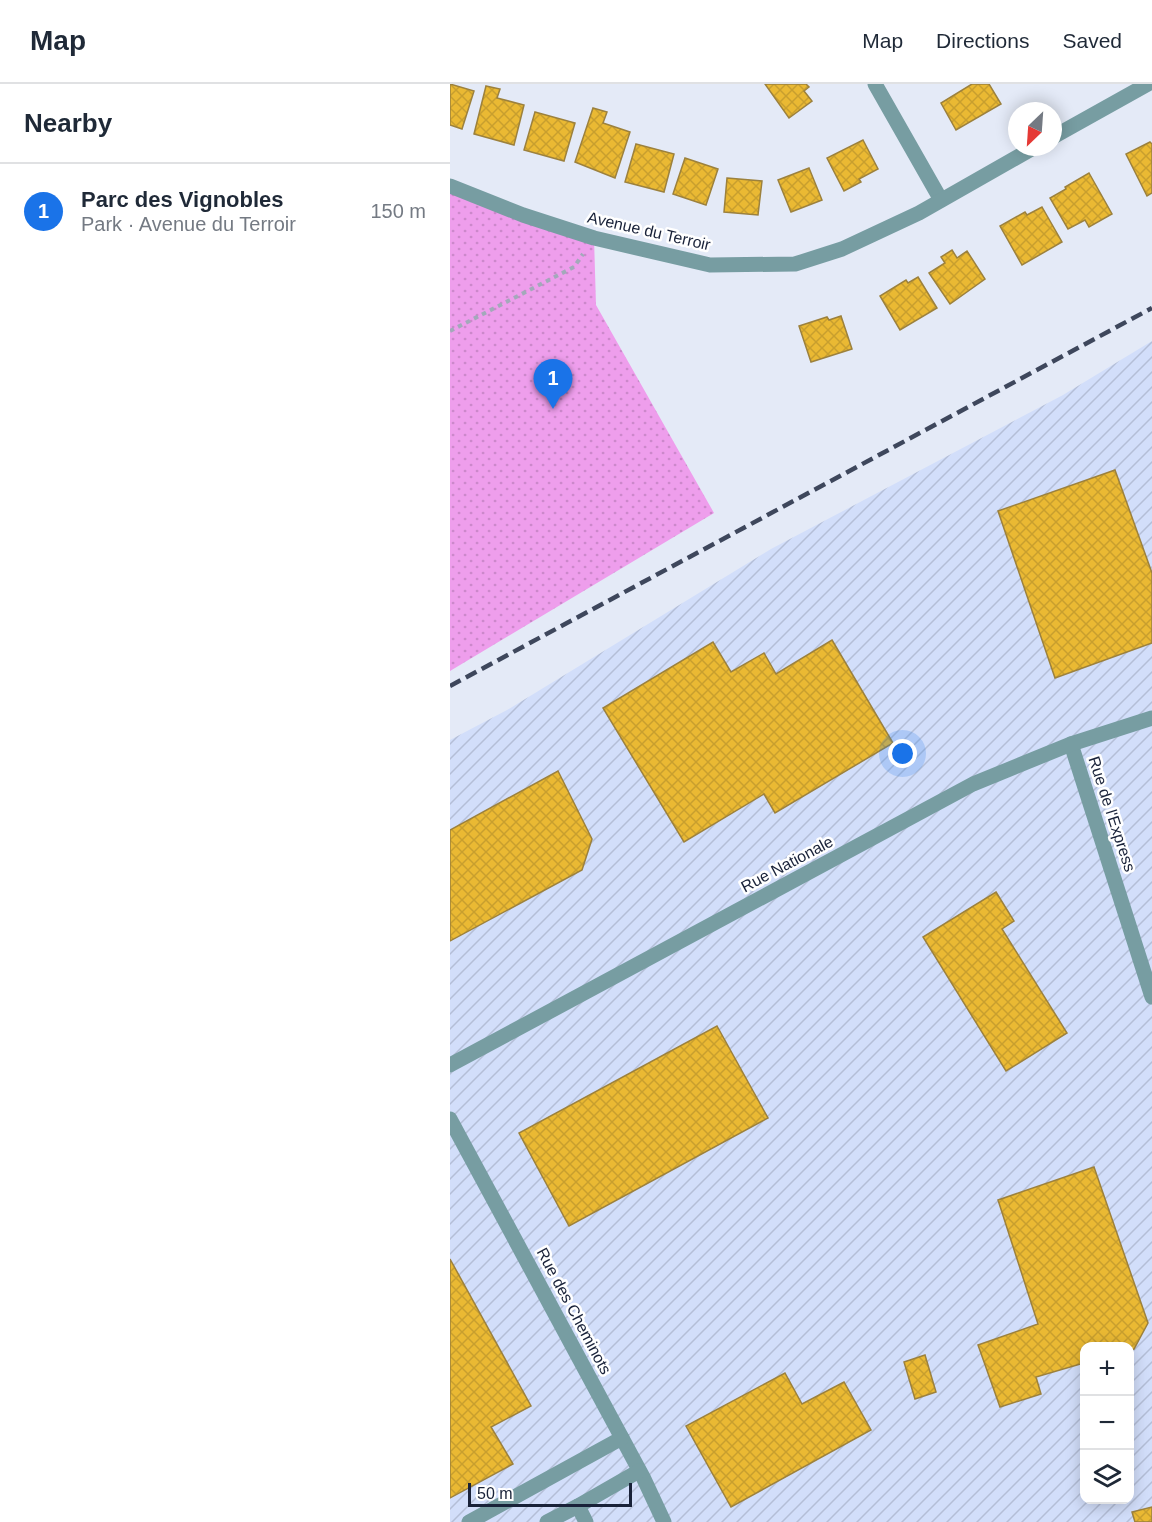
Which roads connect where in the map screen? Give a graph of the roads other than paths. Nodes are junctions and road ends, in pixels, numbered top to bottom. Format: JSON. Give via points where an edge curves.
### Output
{"nodes":[{"id":1,"x":875,"y":84,"type":"edge"},
{"id":2,"x":1148,"y":84,"type":"edge"},
{"id":3,"x":1062,"y":132,"type":"edge"},
{"id":4,"x":1019,"y":156,"type":"edge"},
{"id":5,"x":450,"y":186,"type":"edge"},
{"id":6,"x":941,"y":200,"type":"junction"},
{"id":7,"x":1152,"y":718,"type":"edge"},
{"id":8,"x":1071,"y":744,"type":"junction"},
{"id":9,"x":1152,"y":997,"type":"edge"},
{"id":10,"x":450,"y":1065,"type":"edge"},
{"id":11,"x":450,"y":1119,"type":"edge"},
{"id":12,"x":621,"y":1438,"type":"junction"},
{"id":13,"x":639,"y":1471,"type":"junction"},
{"id":14,"x":578,"y":1506,"type":"junction"},
{"id":15,"x":469,"y":1522,"type":"edge"},
{"id":16,"x":547,"y":1522,"type":"edge"},
{"id":17,"x":586,"y":1522,"type":"edge"},
{"id":18,"x":664,"y":1522,"type":"edge"}],
"edges":[{"from":1,"to":6,"type":"street"},
{"from":2,"to":3,"type":"street"},
{"from":4,"to":6,"type":"street","name":"Avenue du Terroir"},
{"from":5,"to":6,"type":"street","name":"Avenue du Terroir","via":[[594,238],[710,265],[795,264],[842,249]]},
{"from":7,"to":8,"type":"street","name":"Rue Nationale"},
{"from":8,"to":9,"type":"street","name":"Rue de l'Express"},
{"from":8,"to":10,"type":"street","name":"Rue Nationale","via":[[973,784]]},
{"from":11,"to":12,"type":"street","name":"Rue des Cheminots"},
{"from":12,"to":13,"type":"street","name":"Rue des Cheminots"},
{"from":12,"to":15,"type":"street"},
{"from":13,"to":14,"type":"street"},
{"from":13,"to":18,"type":"street","name":"Rue des Cheminots"},
{"from":14,"to":16,"type":"street"},
{"from":14,"to":17,"type":"street"}]}
